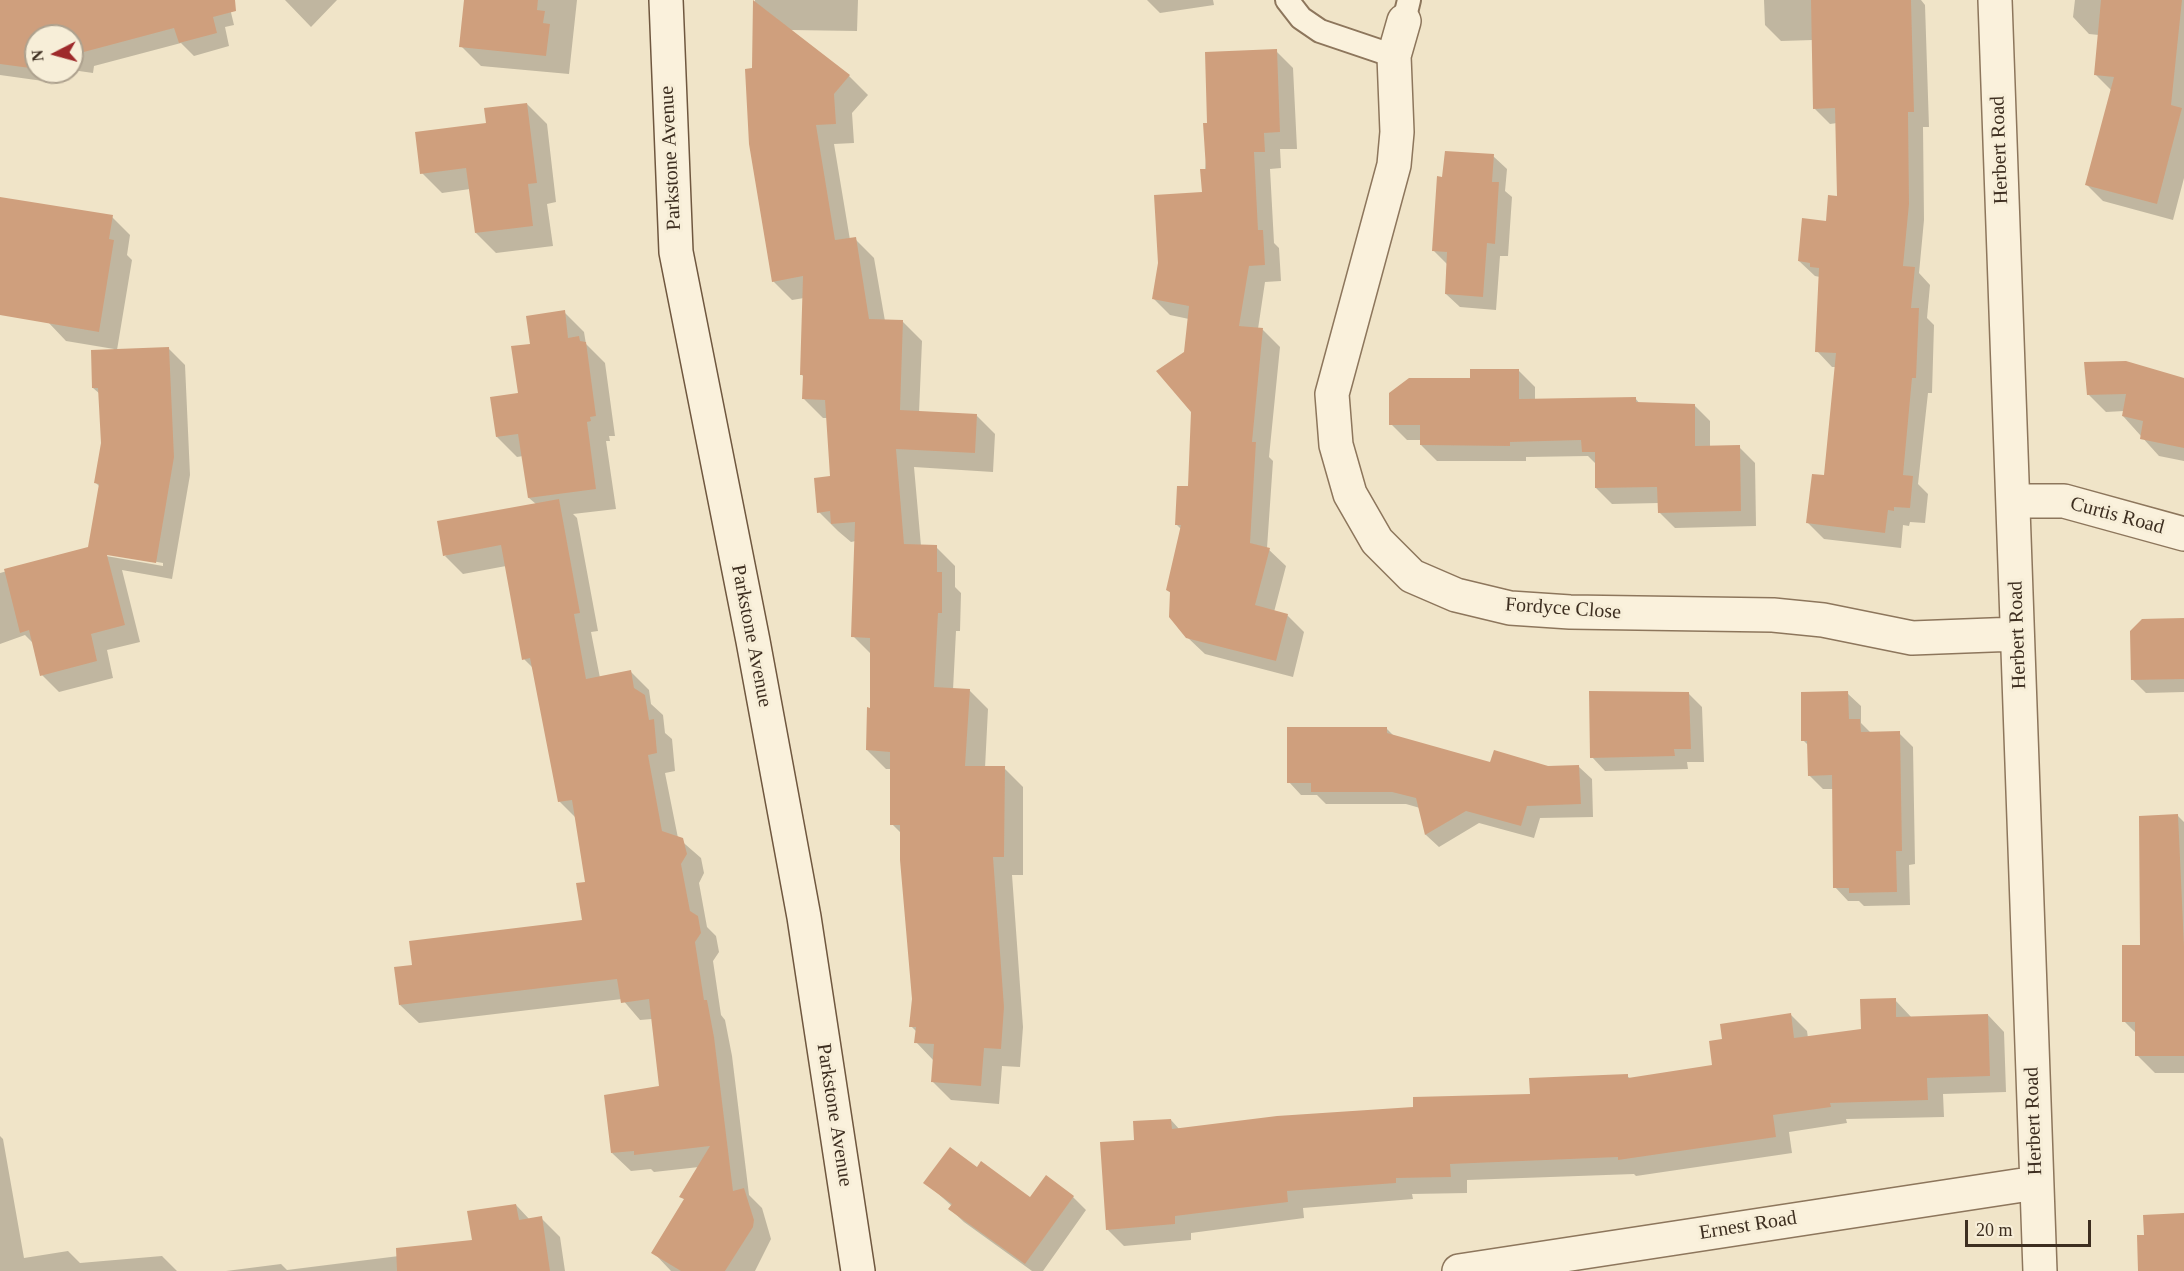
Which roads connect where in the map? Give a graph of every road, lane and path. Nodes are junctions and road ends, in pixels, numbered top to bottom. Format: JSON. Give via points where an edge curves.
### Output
{"nodes":[{"id":1,"x":666,"y":0,"type":"edge"},
{"id":2,"x":1287,"y":0,"type":"edge"},
{"id":3,"x":1995,"y":0,"type":"edge"},
{"id":4,"x":1406,"y":10,"type":"edge"},
{"id":5,"x":1394,"y":56,"type":"junction"},
{"id":6,"x":2013,"y":501,"type":"junction"},
{"id":7,"x":2184,"y":534,"type":"edge"},
{"id":8,"x":2017,"y":634,"type":"junction"},
{"id":9,"x":2036,"y":1183,"type":"junction"},
{"id":10,"x":858,"y":1271,"type":"edge"},
{"id":11,"x":1460,"y":1271,"type":"edge"},
{"id":12,"x":2040,"y":1271,"type":"edge"}],
"edges":[{"from":1,"to":10,"type":"street","name":"Parkstone Avenue","via":[[676,252],[804,917]]},
{"from":2,"to":5,"type":"lane","via":[[1301,18],[1320,31]]},
{"from":3,"to":6,"type":"street","name":"Herbert Road"},
{"from":4,"to":5,"type":"street","name":"Fordyce Close"},
{"from":5,"to":8,"type":"street","name":"Fordyce Close","via":[[1394,165],[1332,394],[1336,445],[1350,494],[1377,541],[1412,576],[1456,595],[1510,608],[1773,615],[1823,620],[1912,638]]},
{"from":6,"to":7,"type":"street","name":"Curtis Road","via":[[2064,501]]},
{"from":6,"to":8,"type":"street","name":"Herbert Road"},
{"from":8,"to":9,"type":"street","name":"Herbert Road"},
{"from":9,"to":11,"type":"street","name":"Ernest Road"},
{"from":9,"to":12,"type":"street","name":"Herbert Road"}]}
